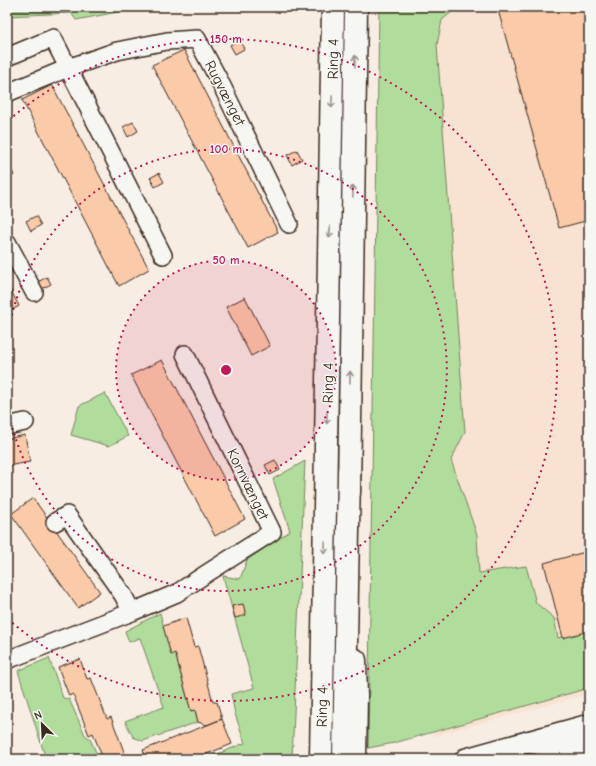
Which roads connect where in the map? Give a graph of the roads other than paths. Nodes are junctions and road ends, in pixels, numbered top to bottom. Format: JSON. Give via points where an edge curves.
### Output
{"nodes":[{"id":1,"x":333,"y":7,"type":"edge"},
{"id":2,"x":356,"y":7,"type":"edge"},
{"id":3,"x":7,"y":57,"type":"edge"},
{"id":4,"x":68,"y":68,"type":"junction"},
{"id":5,"x":7,"y":93,"type":"edge"},
{"id":6,"x":289,"y":224,"type":"dead end"},
{"id":7,"x":7,"y":242,"type":"edge"},
{"id":8,"x":163,"y":255,"type":"dead end"},
{"id":9,"x":34,"y":292,"type":"dead end"},
{"id":10,"x":185,"y":354,"type":"dead end"},
{"id":11,"x":25,"y":422,"type":"dead end"},
{"id":12,"x":7,"y":426,"type":"edge"},
{"id":13,"x":55,"y":522,"type":"dead end"},
{"id":14,"x":132,"y":612,"type":"junction"},
{"id":15,"x":7,"y":660,"type":"edge"},
{"id":16,"x":589,"y":725,"type":"edge"},
{"id":17,"x":589,"y":740,"type":"edge"},
{"id":18,"x":529,"y":742,"type":"junction"},
{"id":19,"x":350,"y":756,"type":"edge"},
{"id":20,"x":589,"y":757,"type":"edge"},
{"id":21,"x":568,"y":758,"type":"edge"},
{"id":22,"x":321,"y":759,"type":"edge"},
{"id":23,"x":466,"y":759,"type":"edge"}],
"edges":[{"from":1,"to":22,"type":"main road","name":"Ring 4","one_way":true},
{"from":19,"to":2,"type":"main road","name":"Ring 4","one_way":true,"via":[[349,472]]},
{"from":3,"to":4,"type":"street","via":[[54,38]]},
{"from":4,"to":5,"type":"street","name":"Rugvænget"},
{"from":4,"to":6,"type":"street","name":"Rugvænget","via":[[117,51],[167,41],[197,39]]},
{"from":4,"to":8,"type":"street"},
{"from":7,"to":9,"type":"street"},
{"from":10,"to":14,"type":"street","name":"Kornvænget","via":[[272,532],[177,593]]},
{"from":11,"to":12,"type":"street"},
{"from":13,"to":14,"type":"street","via":[[67,515]]},
{"from":14,"to":15,"type":"street","name":"Kornvænget"},
{"from":16,"to":18,"type":"street"},
{"from":17,"to":21,"type":"main road"},
{"from":18,"to":21,"type":"main road","via":[[551,746]]},
{"from":18,"to":23,"type":"street"},
{"from":20,"to":21,"type":"street"}]}
